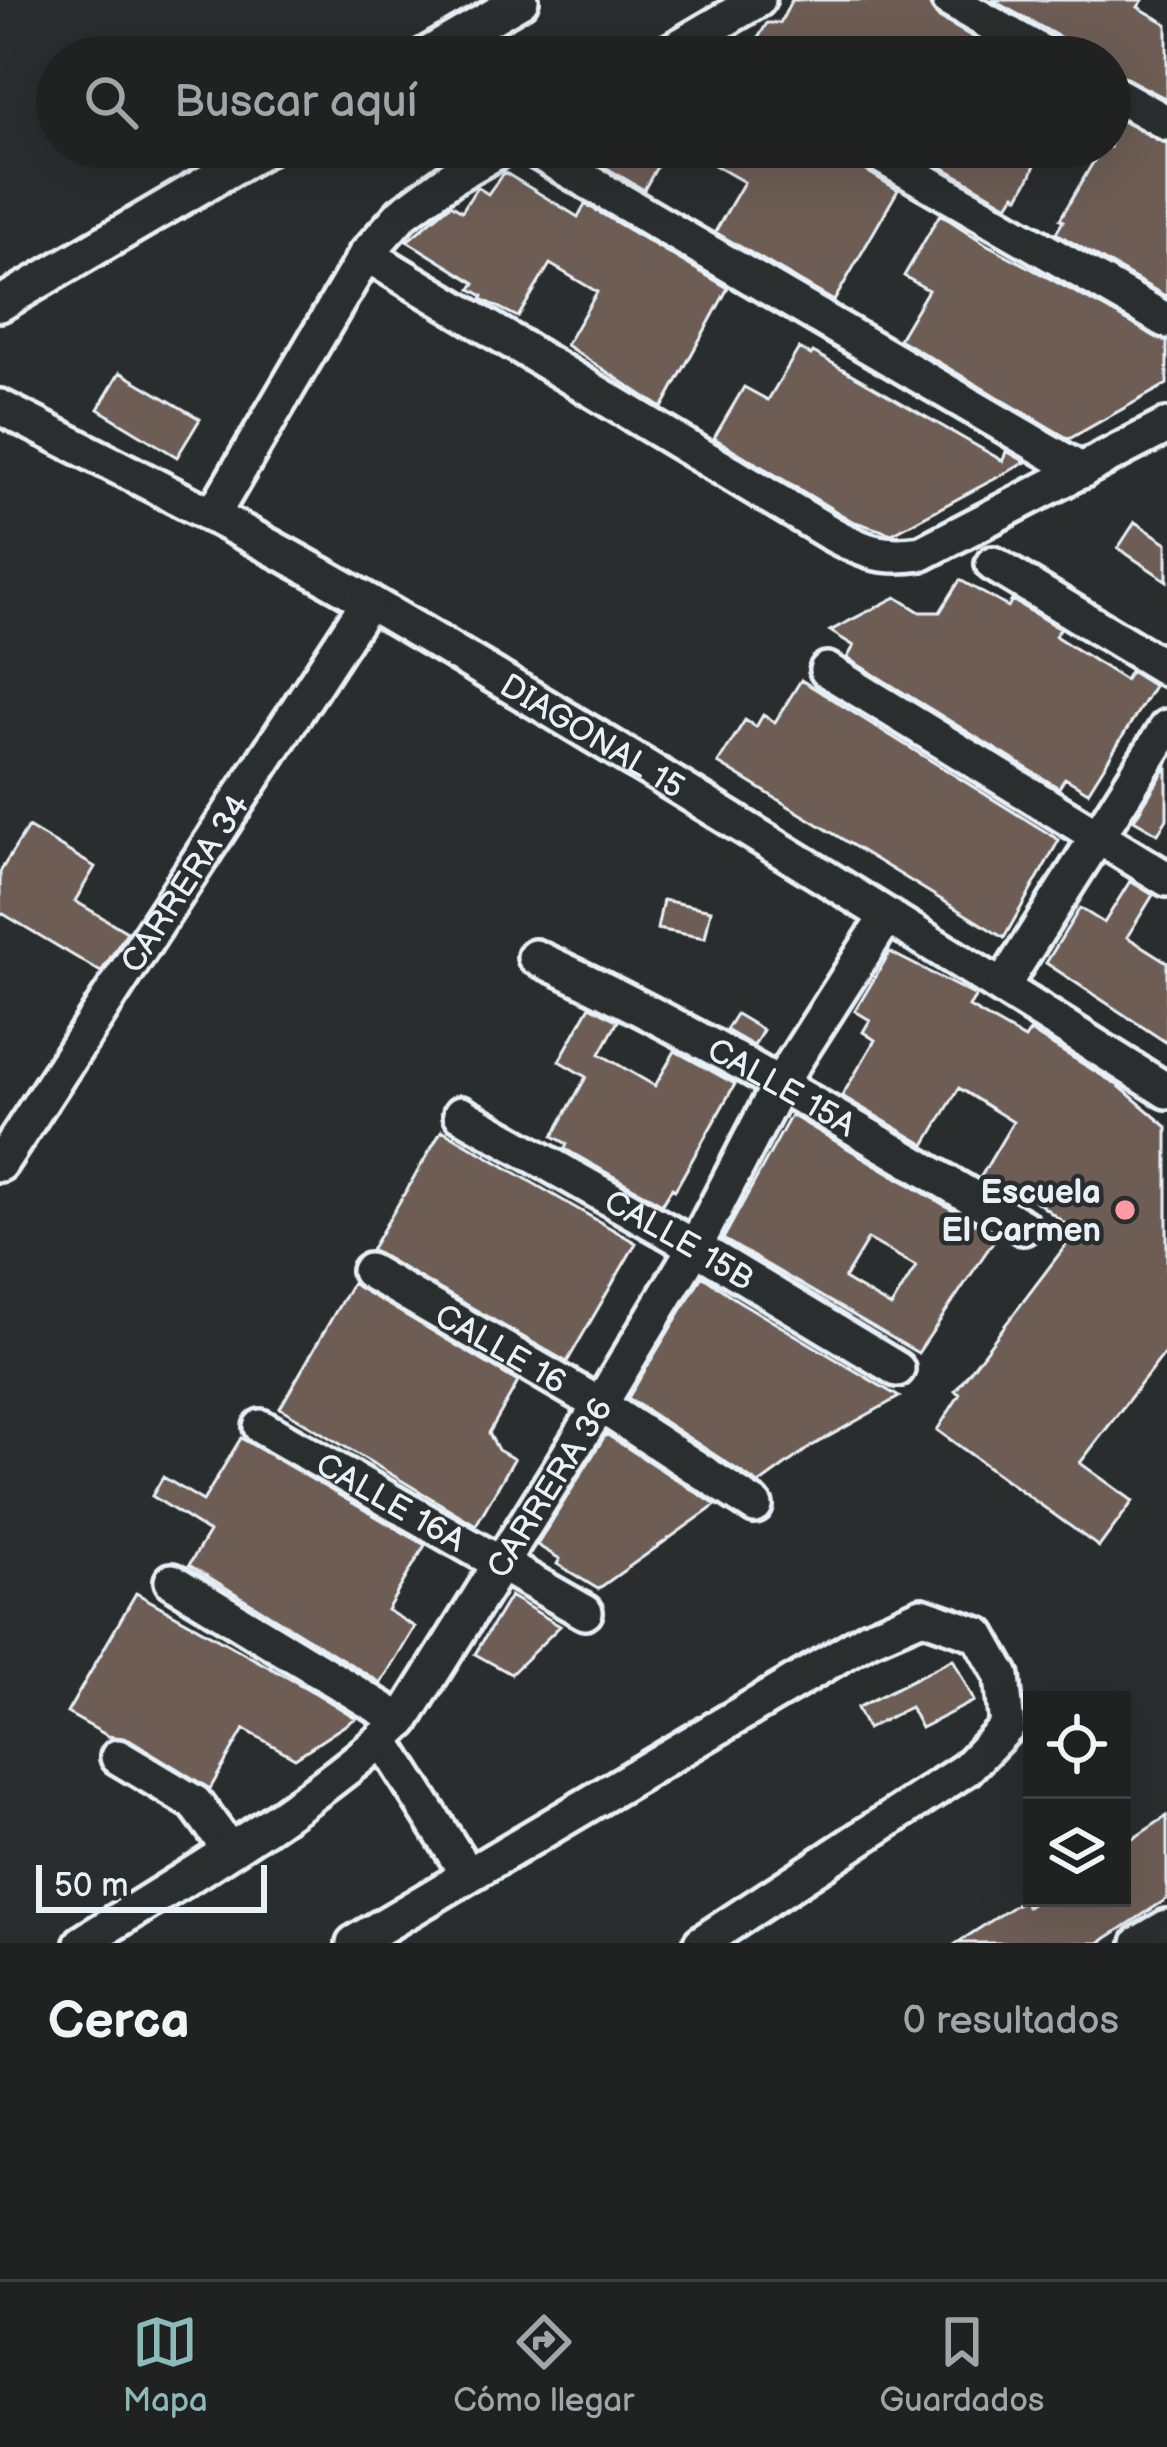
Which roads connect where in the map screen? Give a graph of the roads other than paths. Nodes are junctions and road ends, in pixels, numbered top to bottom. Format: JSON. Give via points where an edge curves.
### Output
{"nodes":[{"id":1,"x":520,"y":0,"type":"edge"},
{"id":2,"x":758,"y":0,"type":"edge"},
{"id":3,"x":949,"y":0,"type":"edge"},
{"id":4,"x":459,"y":36,"type":"edge"},
{"id":5,"x":707,"y":36,"type":"edge"},
{"id":6,"x":1013,"y":36,"type":"edge"},
{"id":7,"x":1131,"y":103,"type":"edge"},
{"id":8,"x":1167,"y":123,"type":"edge"},
{"id":9,"x":232,"y":168,"type":"edge"},
{"id":10,"x":468,"y":168,"type":"edge"},
{"id":11,"x":565,"y":168,"type":"edge"},
{"id":12,"x":902,"y":168,"type":"edge"},
{"id":13,"x":366,"y":254,"type":"junction"},
{"id":14,"x":0,"y":304,"type":"edge"},
{"id":15,"x":1167,"y":321,"type":"edge"},
{"id":16,"x":0,"y":407,"type":"edge"},
{"id":17,"x":1167,"y":427,"type":"edge"},
{"id":18,"x":1082,"y":470,"type":"junction"},
{"id":19,"x":212,"y":516,"type":"junction"},
{"id":20,"x":993,"y":564,"type":"dead end"},
{"id":21,"x":368,"y":602,"type":"junction"},
{"id":22,"x":1167,"y":669,"type":"edge"},
{"id":23,"x":827,"y":670,"type":"dead end"},
{"id":24,"x":1167,"y":727,"type":"edge"},
{"id":25,"x":1097,"y":836,"type":"junction"},
{"id":26,"x":1167,"y":879,"type":"edge"},
{"id":27,"x":887,"y":916,"type":"junction"},
{"id":28,"x":535,"y":957,"type":"dead end"},
{"id":29,"x":1001,"y":987,"type":"junction"},
{"id":30,"x":779,"y":1085,"type":"junction"},
{"id":31,"x":1167,"y":1090,"type":"edge"},
{"id":32,"x":461,"y":1114,"type":"dead end"},
{"id":33,"x":0,"y":1164,"type":"edge"},
{"id":34,"x":1023,"y":1227,"type":"dead end"},
{"id":35,"x":695,"y":1247,"type":"junction"},
{"id":36,"x":369,"y":1271,"type":"dead end"},
{"id":37,"x":897,"y":1369,"type":"dead end"},
{"id":38,"x":600,"y":1405,"type":"junction"},
{"id":39,"x":261,"y":1427,"type":"dead end"},
{"id":40,"x":755,"y":1506,"type":"dead end"},
{"id":41,"x":500,"y":1564,"type":"junction"},
{"id":42,"x":172,"y":1581,"type":"dead end"},
{"id":43,"x":584,"y":1612,"type":"dead end"},
{"id":44,"x":392,"y":1730,"type":"junction"},
{"id":45,"x":118,"y":1757,"type":"dead end"},
{"id":46,"x":230,"y":1849,"type":"junction"},
{"id":47,"x":469,"y":1875,"type":"junction"},
{"id":48,"x":1167,"y":1927,"type":"edge"},
{"id":49,"x":82,"y":1943,"type":"edge"},
{"id":50,"x":354,"y":1943,"type":"edge"},
{"id":51,"x":701,"y":1943,"type":"edge"},
{"id":52,"x":1140,"y":1943,"type":"edge"}],
"edges":[{"from":1,"to":4,"type":"street"},
{"from":2,"to":5,"type":"street"},
{"from":3,"to":6,"type":"street"},
{"from":7,"to":8,"type":"street"},
{"from":9,"to":14,"type":"street"},
{"from":10,"to":13,"type":"street","via":[[402,214]]},
{"from":11,"to":18,"type":"street"},
{"from":12,"to":15,"type":"street"},
{"from":13,"to":18,"type":"street","via":[[859,549],[922,553]]},
{"from":13,"to":19,"type":"street"},
{"from":16,"to":19,"type":"street","name":"DIAGONAL 15"},
{"from":17,"to":18,"type":"street"},
{"from":19,"to":21,"type":"street","name":"DIAGONAL 15"},
{"from":20,"to":22,"type":"street"},
{"from":21,"to":27,"type":"street","name":"DIAGONAL 15"},
{"from":21,"to":33,"type":"street","name":"CARRERA 34"},
{"from":23,"to":25,"type":"street"},
{"from":24,"to":25,"type":"street"},
{"from":25,"to":26,"type":"street"},
{"from":25,"to":29,"type":"street"},
{"from":27,"to":29,"type":"street","name":"DIAGONAL 15"},
{"from":27,"to":30,"type":"street","name":"CARRERA 36"},
{"from":28,"to":30,"type":"street","name":"CALLE 15A"},
{"from":29,"to":31,"type":"street","name":"DIAGONAL 15"},
{"from":30,"to":34,"type":"street","name":"CALLE 15A"},
{"from":30,"to":35,"type":"street","name":"CARRERA 36"},
{"from":32,"to":35,"type":"street","name":"CALLE 15B"},
{"from":35,"to":37,"type":"street","name":"CALLE 15B"},
{"from":35,"to":38,"type":"street","name":"CARRERA 36"},
{"from":36,"to":38,"type":"street","name":"CALLE 16"},
{"from":38,"to":40,"type":"street","name":"CALLE 16"},
{"from":38,"to":41,"type":"street","name":"CARRERA 36"},
{"from":39,"to":41,"type":"street","name":"CALLE 16A"},
{"from":41,"to":43,"type":"street","name":"CALLE 16A"},
{"from":41,"to":44,"type":"street","name":"CARRERA 36"},
{"from":42,"to":44,"type":"street"},
{"from":44,"to":46,"type":"street","name":"CARRERA 36"},
{"from":44,"to":47,"type":"street"},
{"from":45,"to":46,"type":"street","via":[[196,1803]]},
{"from":46,"to":49,"type":"street","name":"CARRERA 36"},
{"from":47,"to":50,"type":"street"},
{"from":47,"to":51,"type":"street","via":[[868,1638],[922,1615],[979,1635],[1002,1676],[1007,1727],[966,1769]]},
{"from":48,"to":52,"type":"street"}]}
